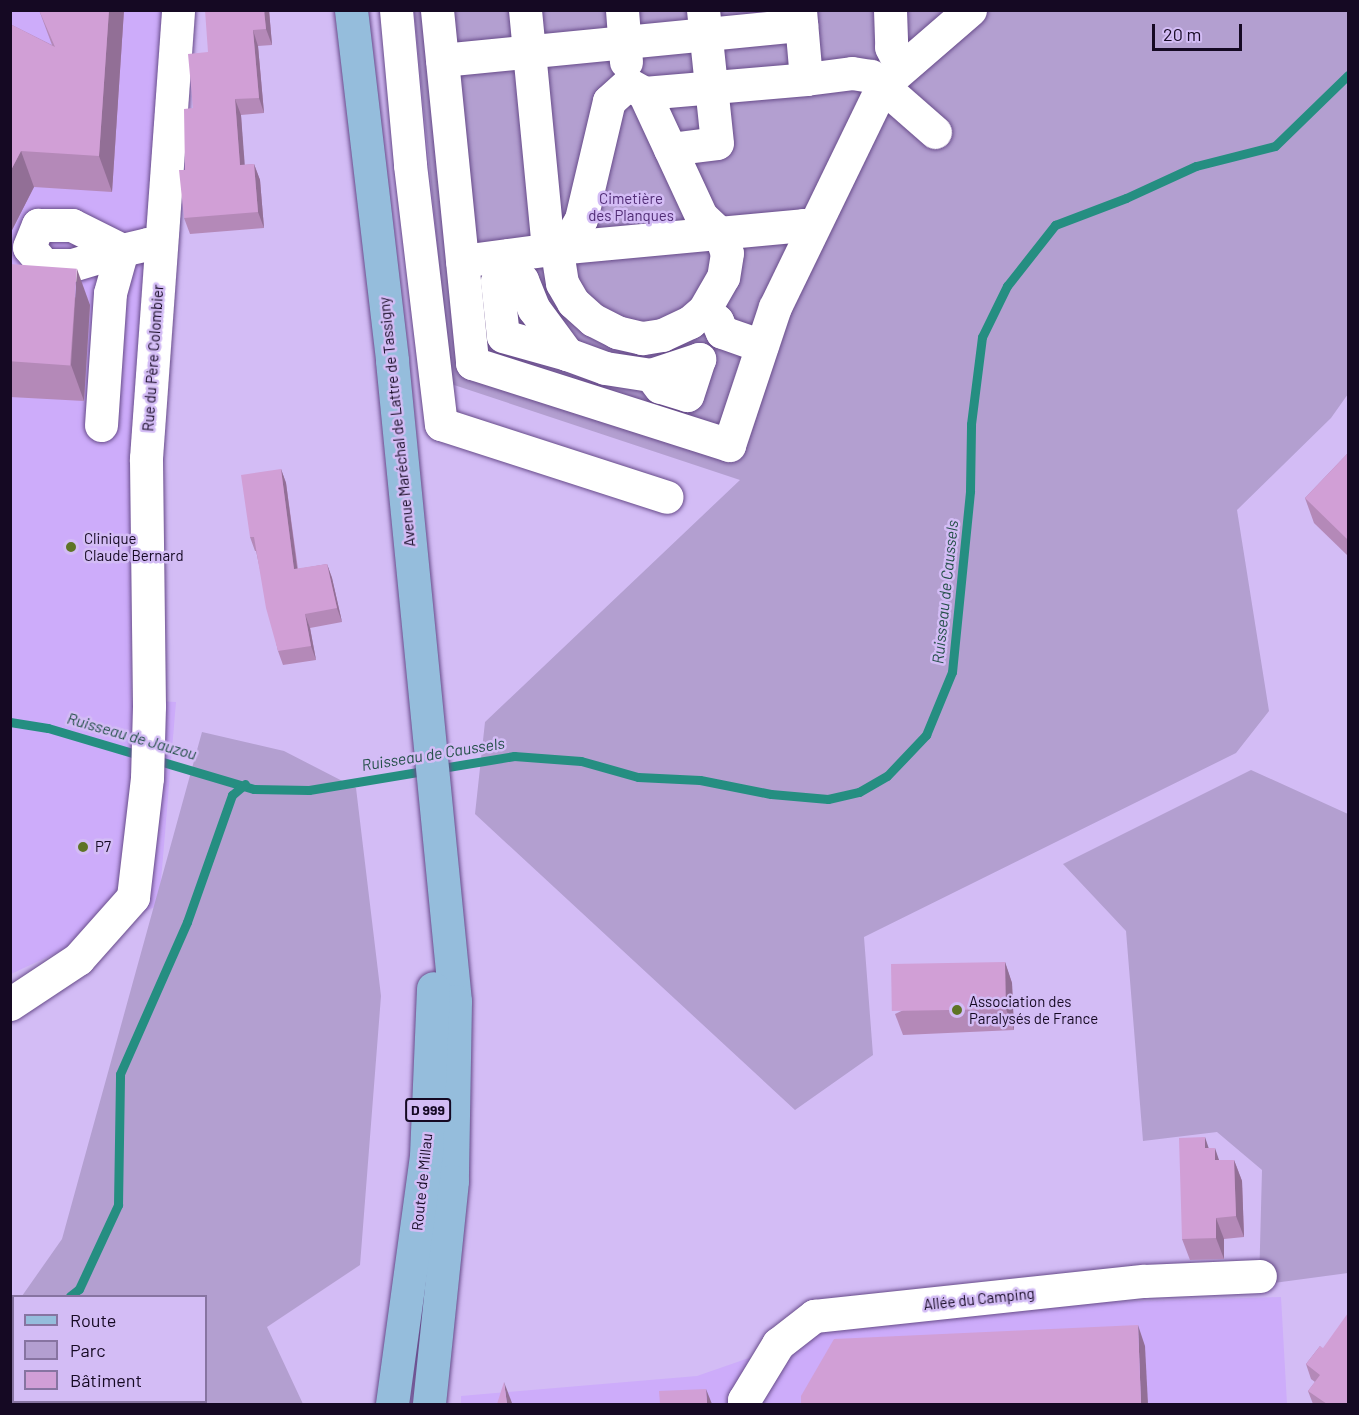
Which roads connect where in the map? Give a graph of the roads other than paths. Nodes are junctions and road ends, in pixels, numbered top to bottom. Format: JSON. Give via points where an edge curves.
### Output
{"nodes":[{"id":1,"x":178,"y":10,"type":"edge"},
{"id":2,"x":351,"y":10,"type":"edge"},
{"id":3,"x":396,"y":10,"type":"edge"},
{"id":4,"x":437,"y":10,"type":"edge"},
{"id":5,"x":525,"y":10,"type":"edge"},
{"id":6,"x":621,"y":10,"type":"edge"},
{"id":7,"x":890,"y":10,"type":"edge"},
{"id":8,"x":970,"y":10,"type":"edge"},
{"id":9,"x":800,"y":18,"type":"edge"},
{"id":10,"x":704,"y":22,"type":"edge"},
{"id":11,"x":625,"y":42,"type":"junction"},
{"id":12,"x":529,"y":52,"type":"junction"},
{"id":13,"x":442,"y":60,"type":"junction"},
{"id":14,"x":892,"y":76,"type":"junction"},
{"id":15,"x":806,"y":79,"type":"junction"},
{"id":16,"x":636,"y":88,"type":"junction"},
{"id":17,"x":711,"y":88,"type":"junction"},
{"id":18,"x":935,"y":132,"type":"dead end"},
{"id":19,"x":670,"y":149,"type":"junction"},
{"id":20,"x":812,"y":230,"type":"junction"},
{"id":21,"x":720,"y":234,"type":"junction"},
{"id":22,"x":161,"y":246,"type":"junction"},
{"id":23,"x":557,"y":248,"type":"junction"},
{"id":24,"x":462,"y":261,"type":"junction"},
{"id":25,"x":510,"y":267,"type":"junction"},
{"id":26,"x":704,"y":310,"type":"junction"},
{"id":27,"x":617,"y":332,"type":"junction"},
{"id":28,"x":662,"y":335,"type":"junction"},
{"id":29,"x":762,"y":346,"type":"junction"},
{"id":30,"x":605,"y":368,"type":"junction"},
{"id":31,"x":595,"y":402,"type":"junction"},
{"id":32,"x":101,"y":425,"type":"dead end"},
{"id":33,"x":667,"y":498,"type":"dead end"},
{"id":34,"x":439,"y":833,"type":"junction"},
{"id":35,"x":10,"y":1004,"type":"edge"},
{"id":36,"x":1260,"y":1276,"type":"dead end"},
{"id":37,"x":392,"y":1398,"type":"edge"},
{"id":38,"x":429,"y":1404,"type":"edge"},
{"id":39,"x":744,"y":1404,"type":"edge"}],
"edges":[{"from":1,"to":22,"type":"street","name":"Rue du Père Colombier"},
{"from":2,"to":34,"type":"main road","name":"Avenue Maréchal de Lattre de Tassigny","via":[[392,361]]},
{"from":3,"to":33,"type":"street","via":[[441,424]]},
{"from":4,"to":13,"type":"street"},
{"from":5,"to":12,"type":"street"},
{"from":6,"to":11,"type":"street"},
{"from":7,"to":14,"type":"street"},
{"from":8,"to":14,"type":"street"},
{"from":9,"to":10,"type":"street"},
{"from":9,"to":15,"type":"street"},
{"from":10,"to":11,"type":"street"},
{"from":10,"to":17,"type":"street"},
{"from":11,"to":12,"type":"street"},
{"from":11,"to":16,"type":"street"},
{"from":12,"to":13,"type":"street"},
{"from":12,"to":23,"type":"street"},
{"from":13,"to":24,"type":"street"},
{"from":14,"to":15,"type":"street","via":[[852,73]]},
{"from":14,"to":18,"type":"street"},
{"from":14,"to":20,"type":"street"},
{"from":15,"to":17,"type":"street"},
{"from":16,"to":17,"type":"street"},
{"from":16,"to":19,"type":"street"},
{"from":16,"to":23,"type":"street","via":[[609,101],[581,219]]},
{"from":17,"to":19,"type":"street","via":[[717,143]]},
{"from":19,"to":21,"type":"street","via":[[701,216]]},
{"from":20,"to":21,"type":"street","via":[[803,225]]},
{"from":20,"to":29,"type":"street","via":[[775,307]]},
{"from":21,"to":23,"type":"street"},
{"from":21,"to":26,"type":"street","via":[[727,253],[723,277]]},
{"from":22,"to":32,"type":"street","via":[[148,244],[122,250],[110,293]]},
{"from":22,"to":35,"type":"street","name":"Rue du Père Colombier","via":[[146,458],[147,777],[134,897],[78,959]]},
{"from":23,"to":25,"type":"street"},
{"from":23,"to":27,"type":"street","via":[[562,283],[573,302],[593,320]]},
{"from":24,"to":25,"type":"street"},
{"from":24,"to":31,"type":"street","via":[[472,363]]},
{"from":25,"to":30,"type":"street","via":[[567,354]]},
{"from":26,"to":28,"type":"street","via":[[690,322]]},
{"from":26,"to":29,"type":"street","via":[[717,321],[722,332]]},
{"from":27,"to":28,"type":"street","via":[[642,338]]},
{"from":27,"to":30,"type":"street"},
{"from":28,"to":30,"type":"street","via":[[663,371]]},
{"from":29,"to":31,"type":"street","via":[[729,445]]},
{"from":30,"to":31,"type":"street"},
{"from":34,"to":37,"type":"main road","name":"Route de Millau","number":"D 999","via":[[426,1156]]},
{"from":34,"to":38,"type":"main road","via":[[455,1000],[452,1180]]},
{"from":36,"to":39,"type":"street","name":"Allée du Camping","via":[[1144,1281],[814,1316],[778,1344]]}]}
